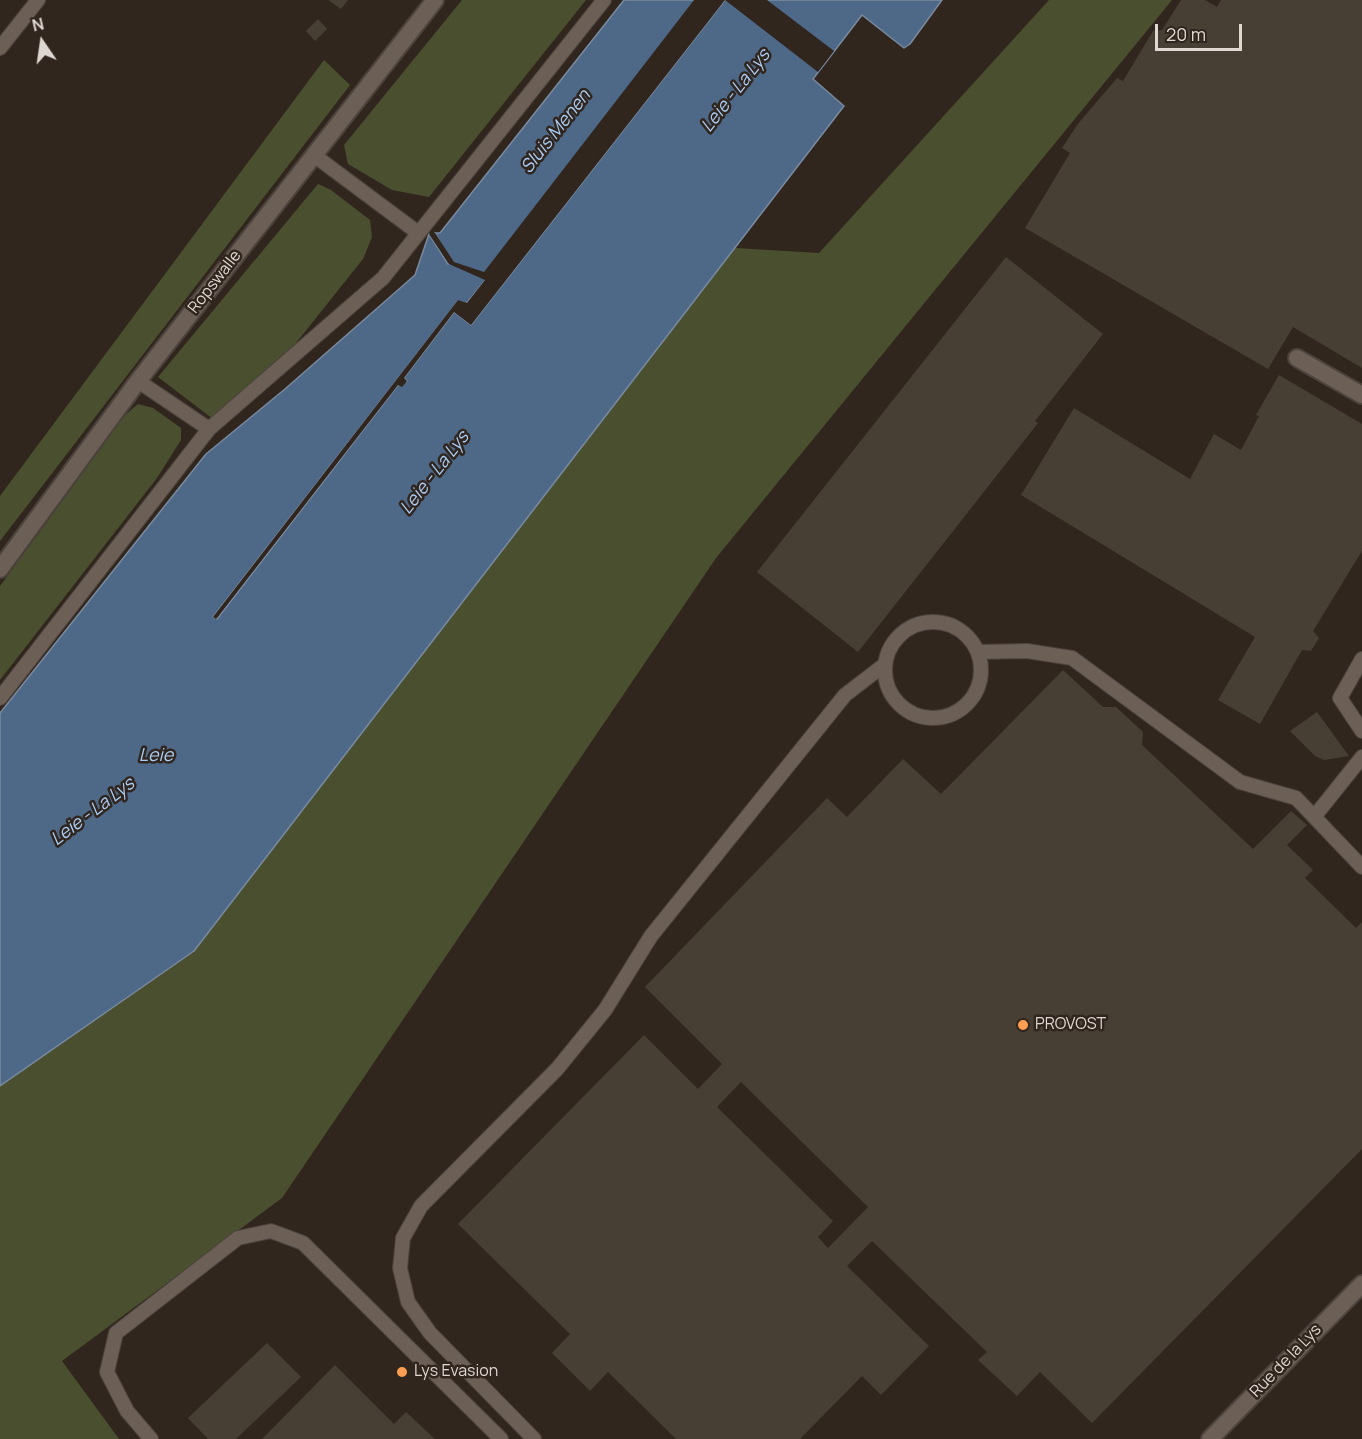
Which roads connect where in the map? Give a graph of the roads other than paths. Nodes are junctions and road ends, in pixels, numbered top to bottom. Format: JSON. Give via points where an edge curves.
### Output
{"nodes":[{"id":1,"x":38,"y":0,"type":"edge"},
{"id":2,"x":435,"y":0,"type":"edge"},
{"id":3,"x":604,"y":0,"type":"edge"},
{"id":4,"x":0,"y":48,"type":"edge"},
{"id":5,"x":315,"y":156,"type":"junction"},
{"id":6,"x":417,"y":232,"type":"junction"},
{"id":7,"x":1297,"y":358,"type":"dead end"},
{"id":8,"x":138,"y":381,"type":"junction"},
{"id":9,"x":1362,"y":396,"type":"edge"},
{"id":10,"x":209,"y":429,"type":"junction"},
{"id":11,"x":0,"y":569,"type":"edge"},
{"id":12,"x":978,"y":652,"type":"junction"},
{"id":13,"x":1362,"y":660,"type":"edge"},
{"id":14,"x":884,"y":665,"type":"junction"},
{"id":15,"x":0,"y":698,"type":"edge"},
{"id":16,"x":1362,"y":730,"type":"edge"},
{"id":17,"x":1362,"y":757,"type":"edge"},
{"id":18,"x":1314,"y":817,"type":"junction"},
{"id":19,"x":1362,"y":867,"type":"edge"},
{"id":20,"x":1362,"y":1284,"type":"edge"},
{"id":21,"x":151,"y":1439,"type":"edge"},
{"id":22,"x":501,"y":1439,"type":"edge"},
{"id":23,"x":534,"y":1439,"type":"edge"},
{"id":24,"x":1210,"y":1439,"type":"edge"}],
"edges":[{"from":1,"to":4,"type":"lane"},
{"from":2,"to":5,"type":"street","name":"Ropswalle"},
{"from":3,"to":6,"type":"lane"},
{"from":5,"to":6,"type":"lane"},
{"from":5,"to":8,"type":"street","name":"Ropswalle"},
{"from":6,"to":10,"type":"lane","via":[[383,278]]},
{"from":7,"to":9,"type":"street"},
{"from":8,"to":10,"type":"lane"},
{"from":8,"to":11,"type":"street","name":"Ropswalle"},
{"from":10,"to":15,"type":"lane"},
{"from":12,"to":14,"type":"lane","via":[[970,638],[957,628],[942,622],[926,622],[898,636]]},
{"from":12,"to":14,"type":"lane","via":[[981,675],[973,698],[948,717],[916,716],[902,708],[885,681]]},
{"from":12,"to":18,"type":"lane","via":[[1027,651],[1072,658],[1240,782],[1296,798]]},
{"from":13,"to":16,"type":"lane","via":[[1340,698]]},
{"from":14,"to":23,"type":"lane","via":[[845,695],[651,936],[605,1010],[556,1069],[421,1206],[403,1238],[400,1268],[408,1302],[430,1333]]},
{"from":17,"to":18,"type":"lane"},
{"from":18,"to":19,"type":"lane"},
{"from":20,"to":24,"type":"street","name":"Rue de la Lys"},
{"from":21,"to":22,"type":"lane","via":[[127,1411],[107,1371],[117,1333],[238,1238],[271,1231],[303,1243]]}]}
